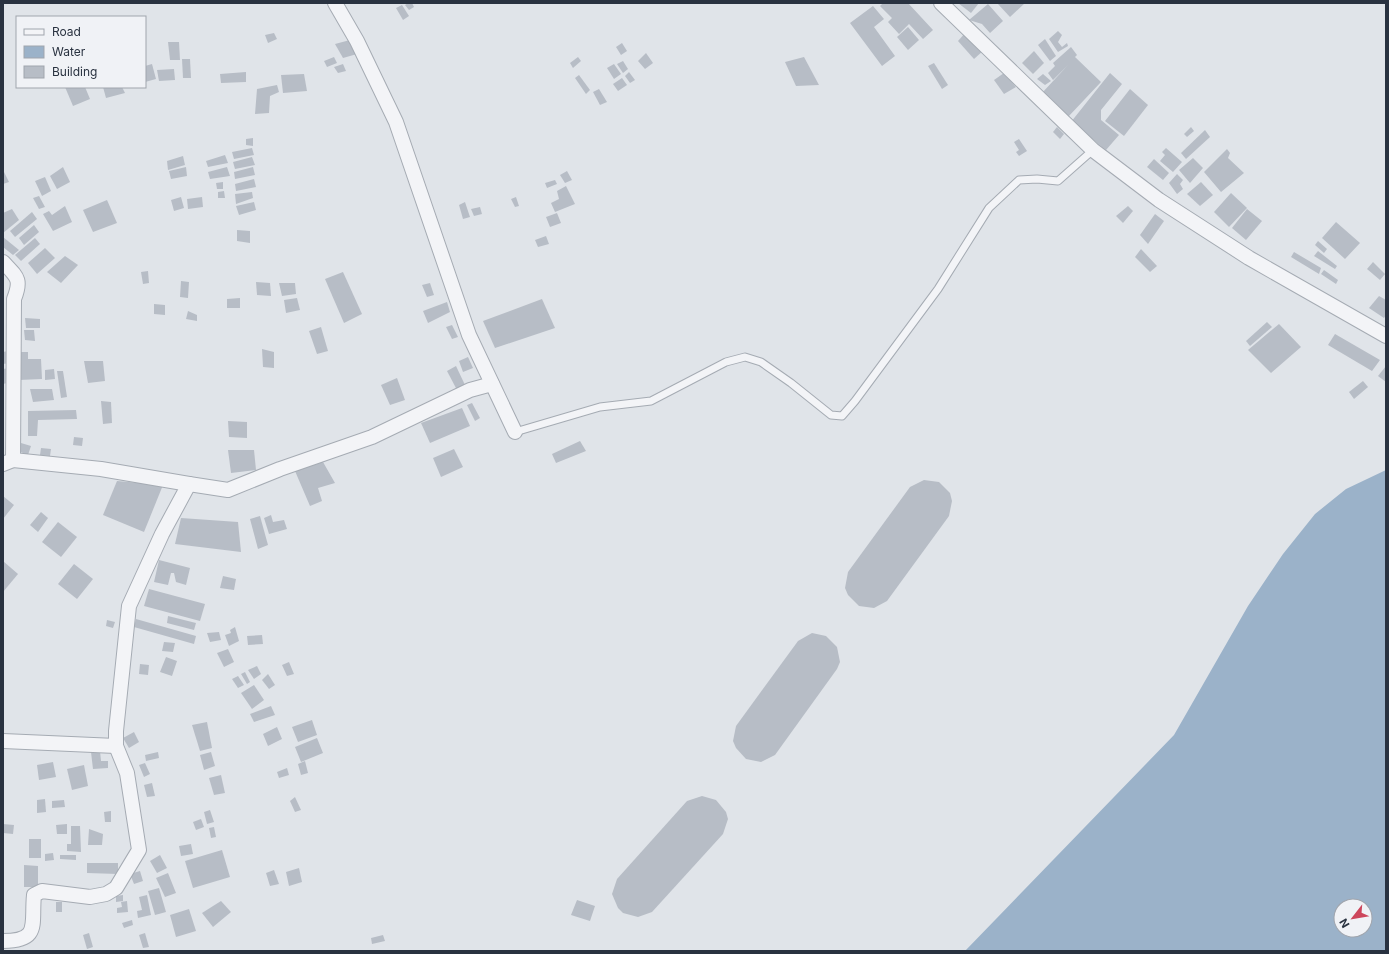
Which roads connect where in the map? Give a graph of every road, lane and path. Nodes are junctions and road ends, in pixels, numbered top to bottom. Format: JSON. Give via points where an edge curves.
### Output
{"nodes":[{"id":1,"x":335,"y":3,"type":"edge"},
{"id":2,"x":941,"y":3,"type":"edge"},
{"id":3,"x":1093,"y":150,"type":"junction"},
{"id":4,"x":3,"y":262,"type":"edge"},
{"id":5,"x":1386,"y":336,"type":"edge"},
{"id":6,"x":492,"y":384,"type":"junction"},
{"id":7,"x":515,"y":432,"type":"joint"},
{"id":8,"x":8,"y":462,"type":"edge"},
{"id":9,"x":189,"y":484,"type":"junction"},
{"id":10,"x":3,"y":741,"type":"edge"},
{"id":11,"x":116,"y":746,"type":"junction"},
{"id":12,"x":3,"y":941,"type":"edge"}],
"edges":[{"from":1,"to":6,"type":"street","via":[[357,41],[396,122],[469,335]]},
{"from":2,"to":3,"type":"street"},
{"from":3,"to":5,"type":"street","via":[[1159,200],[1250,258]]},
{"from":3,"to":7,"type":"lane","via":[[1058,181],[1020,180],[989,208],[938,289],[842,416],[831,415],[761,362],[745,357],[726,362],[652,401],[600,408]]},
{"from":4,"to":8,"type":"street","via":[[17,277],[19,287],[14,300]]},
{"from":6,"to":7,"type":"street"},
{"from":6,"to":9,"type":"street","via":[[470,390],[372,437],[228,490]]},
{"from":8,"to":9,"type":"street","via":[[101,470]]},
{"from":9,"to":11,"type":"street","via":[[162,534],[129,606]]},
{"from":10,"to":11,"type":"street"},
{"from":11,"to":12,"type":"street","via":[[127,773],[139,850],[116,888],[106,894],[90,897],[42,892],[34,896],[33,926],[27,937],[18,941]]}]}
